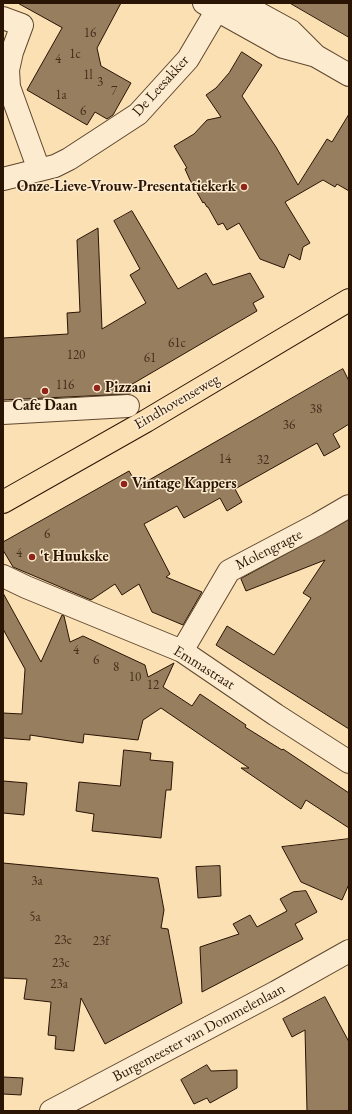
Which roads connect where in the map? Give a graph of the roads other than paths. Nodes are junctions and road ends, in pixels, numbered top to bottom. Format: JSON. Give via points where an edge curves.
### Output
{"nodes":[{"id":1,"x":240,"y":3,"type":"edge"},
{"id":2,"x":214,"y":5,"type":"edge"},
{"id":3,"x":3,"y":18,"type":"edge"},
{"id":4,"x":316,"y":56,"type":"junction"},
{"id":5,"x":349,"y":75,"type":"edge"},
{"id":6,"x":40,"y":170,"type":"junction"},
{"id":7,"x":3,"y":179,"type":"edge"},
{"id":8,"x":349,"y":300,"type":"edge"},
{"id":9,"x":128,"y":406,"type":"dead end"},
{"id":10,"x":3,"y":413,"type":"edge"},
{"id":11,"x":3,"y":502,"type":"edge"},
{"id":12,"x":349,"y":506,"type":"edge"},
{"id":13,"x":3,"y":576,"type":"edge"},
{"id":14,"x":182,"y":651,"type":"junction"},
{"id":15,"x":349,"y":762,"type":"edge"},
{"id":16,"x":348,"y":954,"type":"edge"},
{"id":17,"x":80,"y":1104,"type":"edge"},
{"id":18,"x":51,"y":1111,"type":"edge"}],
"edges":[{"from":1,"to":4,"type":"street","via":[[291,32]]},
{"from":2,"to":4,"type":"street","via":[[283,47]]},
{"from":2,"to":6,"type":"street","name":"De Leesakker","via":[[188,59],[138,114],[69,159]]},
{"from":3,"to":6,"type":"street","via":[[22,25],[8,70],[9,87]]},
{"from":4,"to":5,"type":"street"},
{"from":6,"to":7,"type":"street","name":"De Leesakker"},
{"from":8,"to":11,"type":"main road","name":"Eindhovenseweg","via":[[146,421]]},
{"from":9,"to":10,"type":"street"},
{"from":12,"to":14,"type":"street","name":"Molengragte","via":[[228,571]]},
{"from":13,"to":14,"type":"street","name":"Emmastraat"},
{"from":14,"to":15,"type":"street","name":"Emmastraat"},
{"from":16,"to":17,"type":"street","name":"Burgemeester van Dommelenlaan"},
{"from":17,"to":18,"type":"street","name":"Burgemeester van Dommelenlaan"}]}
